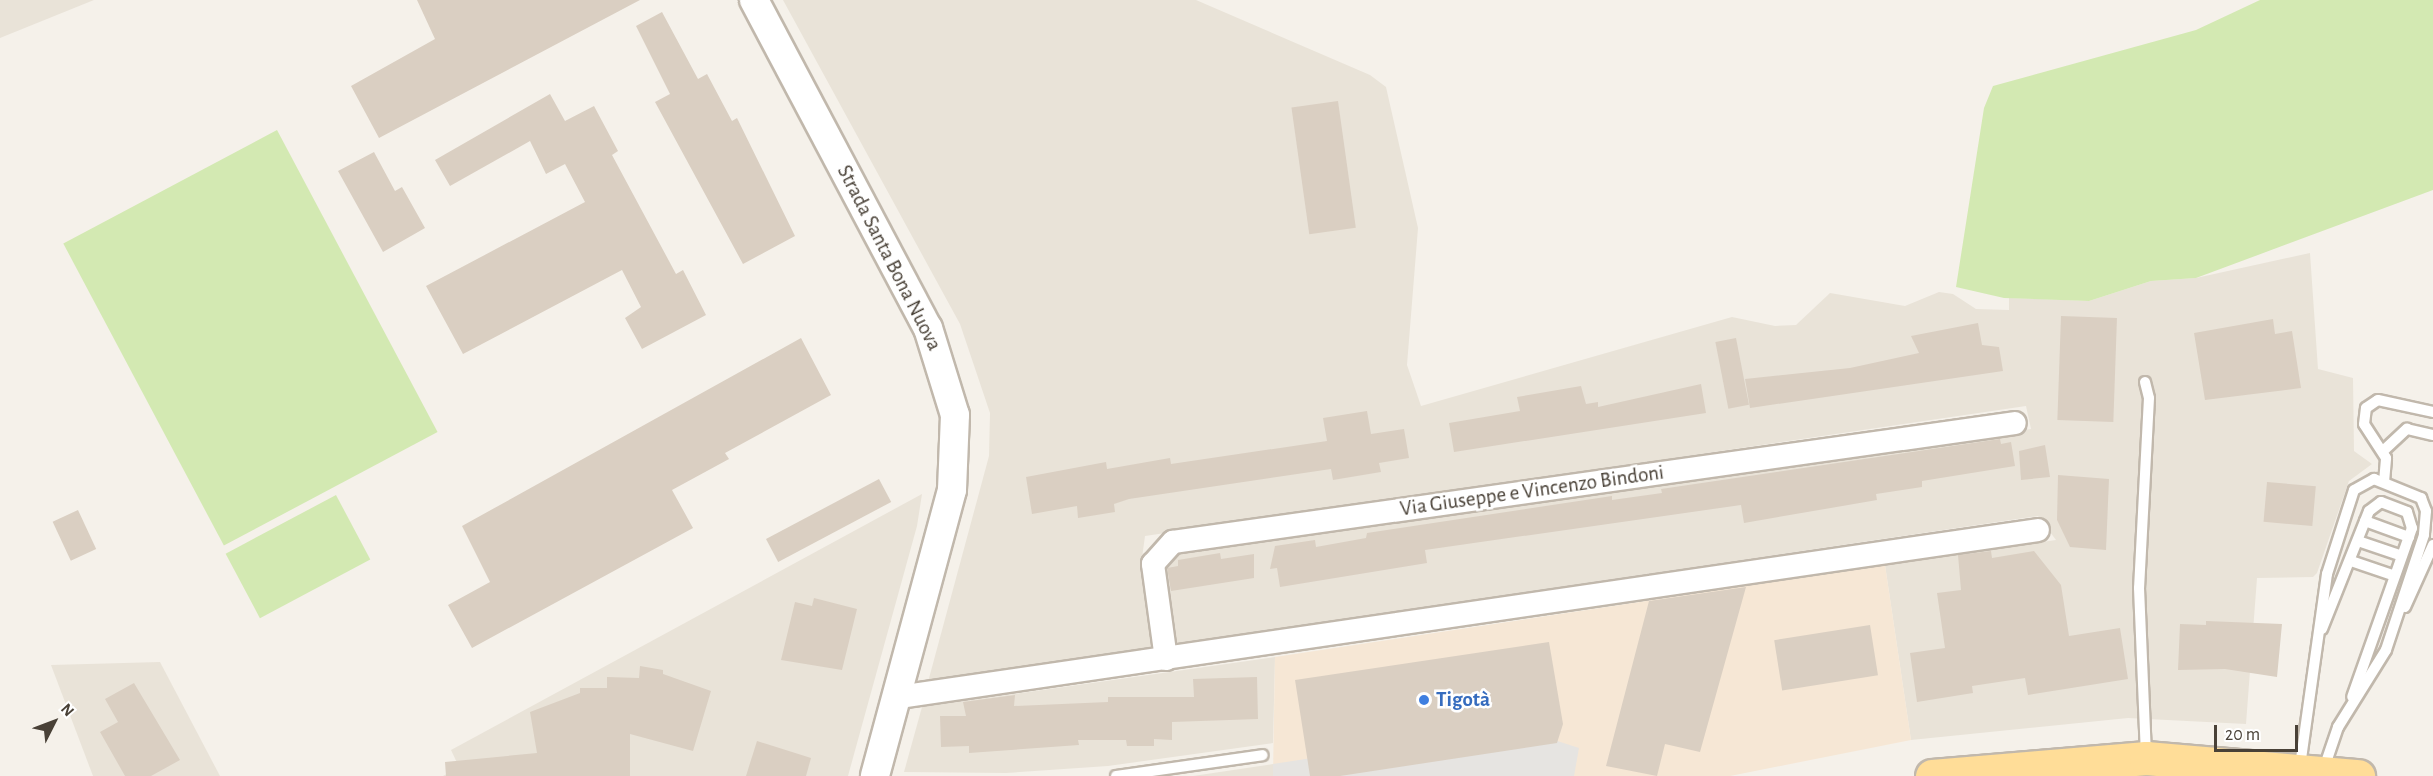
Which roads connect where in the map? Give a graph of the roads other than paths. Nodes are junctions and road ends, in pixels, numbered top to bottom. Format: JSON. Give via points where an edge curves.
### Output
{"nodes":[{"id":1,"x":754,"y":0,"type":"edge"},
{"id":2,"x":2145,"y":382,"type":"dead end"},
{"id":3,"x":2433,"y":412,"type":"edge"},
{"id":4,"x":2014,"y":423,"type":"dead end"},
{"id":5,"x":2433,"y":435,"type":"edge"},
{"id":6,"x":2383,"y":451,"type":"junction"},
{"id":7,"x":2384,"y":482,"type":"junction"},
{"id":8,"x":2365,"y":521,"type":"junction"},
{"id":9,"x":2038,"y":530,"type":"dead end"},
{"id":10,"x":2409,"y":537,"type":"junction"},
{"id":11,"x":2358,"y":541,"type":"junction"},
{"id":12,"x":2433,"y":545,"type":"edge"},
{"id":13,"x":2402,"y":556,"type":"junction"},
{"id":14,"x":2351,"y":561,"type":"junction"},
{"id":15,"x":2395,"y":576,"type":"junction"},
{"id":16,"x":2392,"y":632,"type":"junction"},
{"id":17,"x":2316,"y":642,"type":"junction"},
{"id":18,"x":1166,"y":658,"type":"junction"},
{"id":19,"x":899,"y":698,"type":"junction"},
{"id":20,"x":2347,"y":712,"type":"junction"},
{"id":21,"x":1263,"y":755,"type":"dead end"},
{"id":22,"x":2146,"y":758,"type":"junction"},
{"id":23,"x":2311,"y":769,"type":"junction"},
{"id":24,"x":875,"y":776,"type":"edge"},
{"id":25,"x":1116,"y":776,"type":"edge"},
{"id":26,"x":1932,"y":776,"type":"edge"},
{"id":27,"x":2358,"y":776,"type":"edge"}],
"edges":[{"from":1,"to":19,"type":"street","name":"Strada Santa Bona Nuova","via":[[913,297],[951,390],[957,436],[952,490]]},
{"from":2,"to":22,"type":"lane","via":[[2149,398],[2139,588]]},
{"from":3,"to":6,"type":"lane","via":[[2378,400],[2371,403],[2364,424]]},
{"from":4,"to":18,"type":"street","name":"Via Giuseppe e Vincenzo Bindoni","via":[[1173,542],[1153,564]]},
{"from":5,"to":6,"type":"lane","via":[[2407,429]]},
{"from":6,"to":7,"type":"lane","via":[[2388,469]]},
{"from":7,"to":16,"type":"lane","via":[[2421,498],[2426,511],[2424,535]]},
{"from":7,"to":17,"type":"lane","via":[[2366,480],[2354,490],[2327,573]]},
{"from":8,"to":10,"type":"lane"},
{"from":8,"to":10,"type":"lane","via":[[2373,504],[2381,502],[2408,512],[2412,518]]},
{"from":8,"to":11,"type":"lane"},
{"from":9,"to":18,"type":"street"},
{"from":10,"to":13,"type":"lane"},
{"from":11,"to":13,"type":"lane"},
{"from":11,"to":14,"type":"lane"},
{"from":12,"to":16,"type":"lane"},
{"from":13,"to":15,"type":"lane"},
{"from":14,"to":15,"type":"lane"},
{"from":14,"to":17,"type":"lane"},
{"from":15,"to":20,"type":"lane"},
{"from":16,"to":20,"type":"lane","via":[[2376,670]]},
{"from":17,"to":23,"type":"lane"},
{"from":18,"to":19,"type":"street"},
{"from":19,"to":24,"type":"street","name":"Strada Santa Bona Nuova"},
{"from":20,"to":23,"type":"lane"},
{"from":21,"to":25,"type":"lane"},
{"from":22,"to":23,"type":"main road"},
{"from":22,"to":26,"type":"main road"},
{"from":23,"to":27,"type":"main road"}]}
